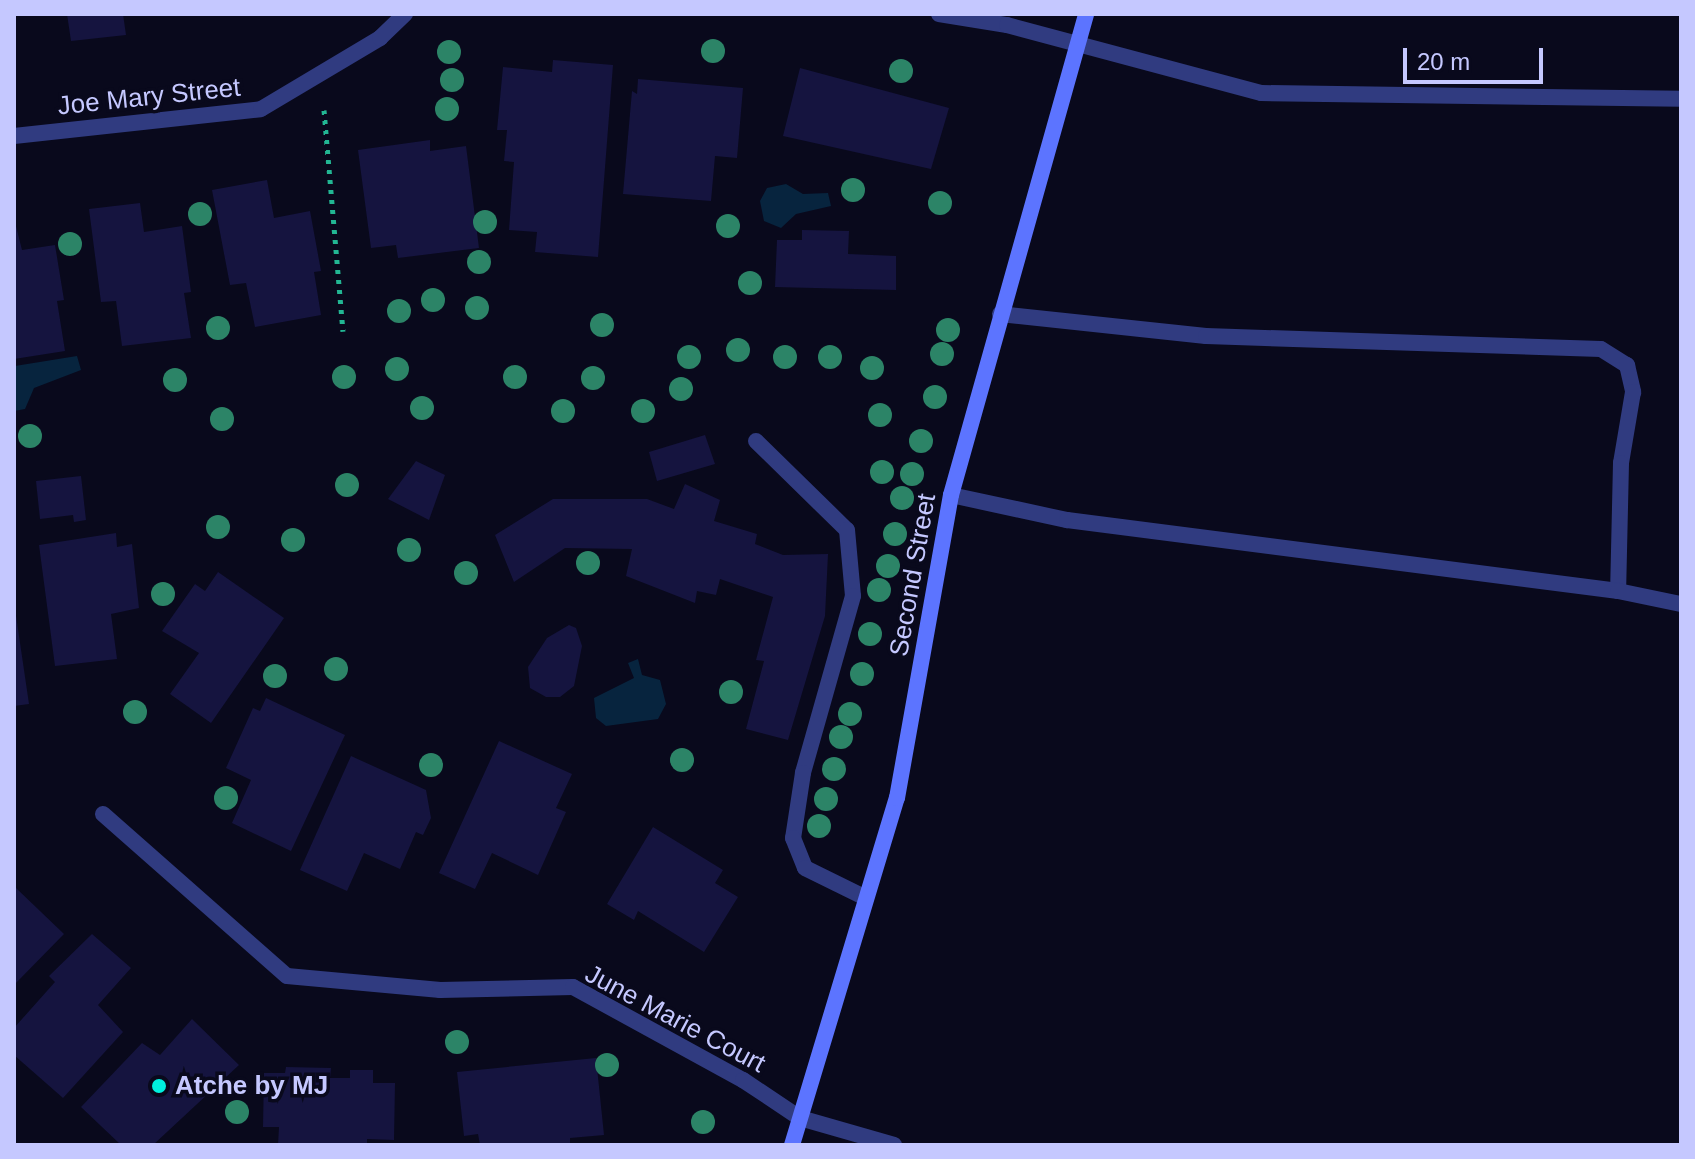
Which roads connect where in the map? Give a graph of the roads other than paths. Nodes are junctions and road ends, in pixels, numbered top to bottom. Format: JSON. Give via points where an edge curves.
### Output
{"nodes":[{"id":1,"x":405,"y":14,"type":"edge"},
{"id":2,"x":939,"y":14,"type":"edge"},
{"id":3,"x":1086,"y":14,"type":"edge"},
{"id":4,"x":1078,"y":47,"type":"junction"},
{"id":5,"x":1681,"y":99,"type":"edge"},
{"id":6,"x":14,"y":136,"type":"edge"},
{"id":7,"x":1000,"y":314,"type":"junction"},
{"id":8,"x":756,"y":441,"type":"dead end"},
{"id":9,"x":951,"y":495,"type":"junction"},
{"id":10,"x":1618,"y":591,"type":"junction"},
{"id":11,"x":1681,"y":604,"type":"edge"},
{"id":12,"x":103,"y":814,"type":"dead end"},
{"id":13,"x":866,"y":898,"type":"junction"},
{"id":14,"x":800,"y":1118,"type":"junction"},
{"id":15,"x":792,"y":1145,"type":"edge"},
{"id":16,"x":894,"y":1145,"type":"edge"}],
"edges":[{"from":1,"to":6,"type":"street","name":"Joe Mary Street","via":[[380,38],[261,109]]},
{"from":2,"to":4,"type":"street","via":[[1007,25]]},
{"from":3,"to":4,"type":"street","name":"Second Street"},
{"from":4,"to":5,"type":"street","via":[[1261,93]]},
{"from":4,"to":7,"type":"street","name":"Second Street"},
{"from":7,"to":9,"type":"street","name":"Second Street"},
{"from":7,"to":10,"type":"street","via":[[1206,336],[1601,349],[1627,365],[1633,392],[1621,463]]},
{"from":8,"to":13,"type":"street","via":[[847,530],[853,596],[803,773],[793,838],[805,868]]},
{"from":9,"to":10,"type":"street","via":[[1067,520]]},
{"from":9,"to":13,"type":"street","name":"Second Street","via":[[897,798]]},
{"from":10,"to":11,"type":"street"},
{"from":12,"to":14,"type":"street","name":"June Marie Court","via":[[287,976],[440,990],[573,987],[743,1080]]},
{"from":13,"to":14,"type":"street","name":"Second Street"},
{"from":14,"to":15,"type":"street","name":"Second Street"},
{"from":14,"to":16,"type":"street","name":"June Marie Court"}]}
